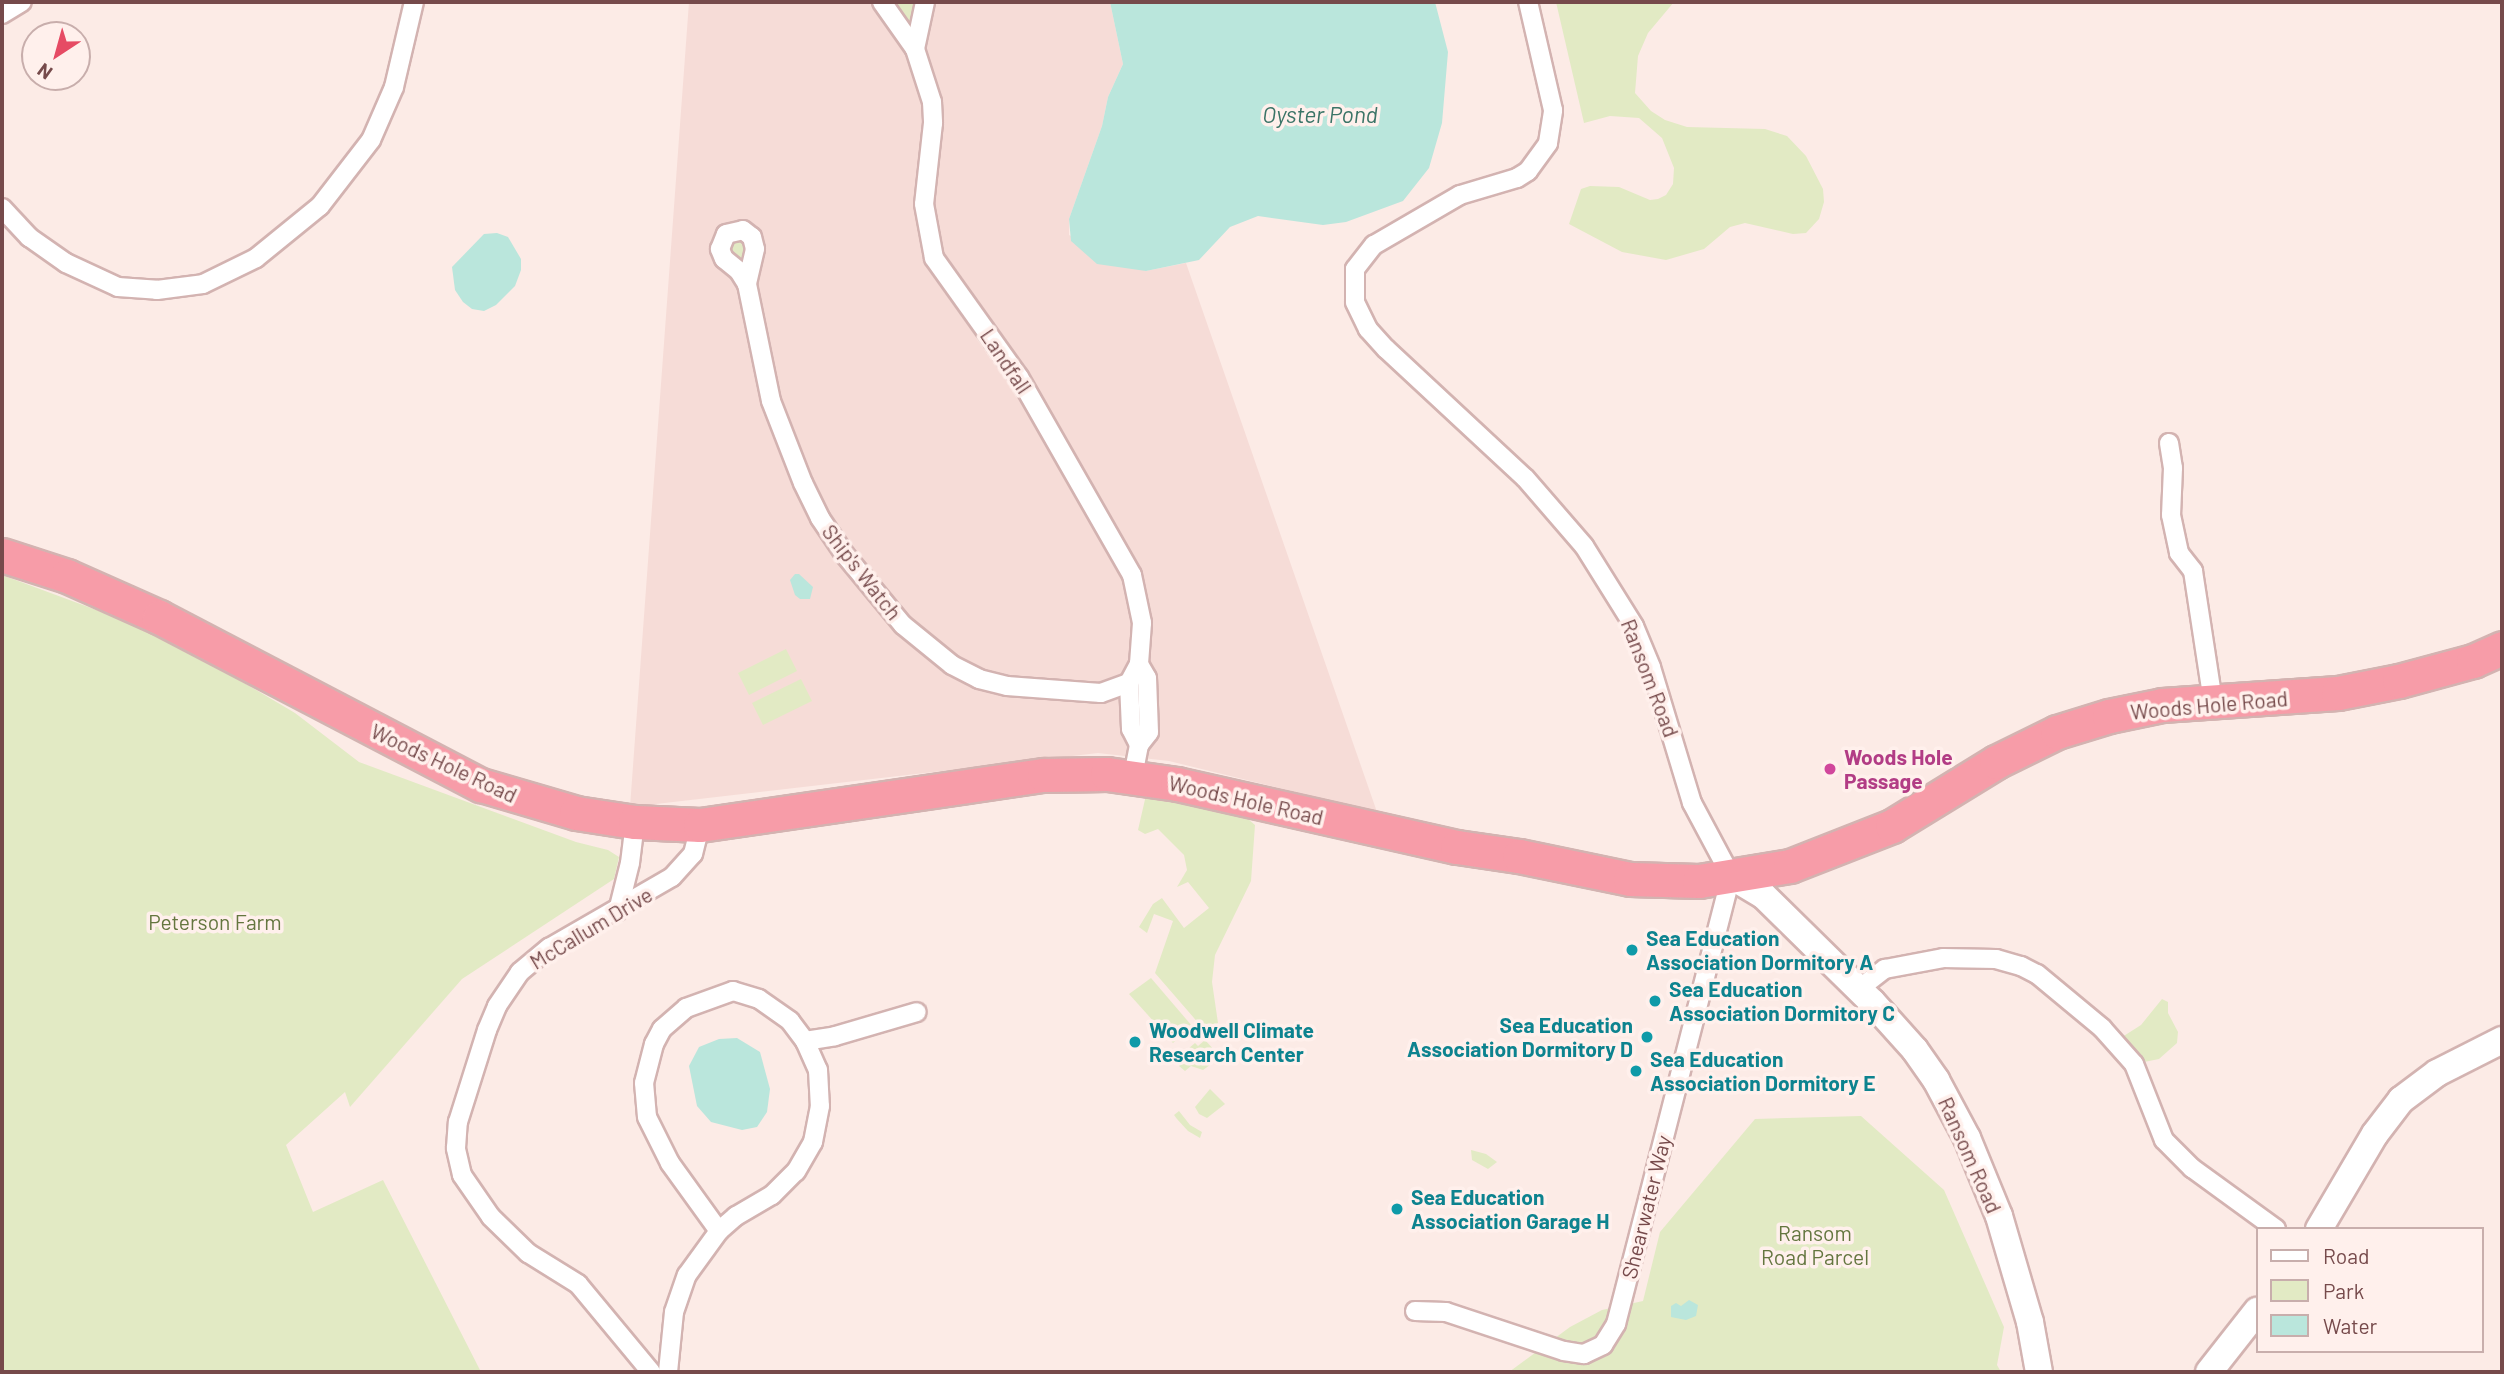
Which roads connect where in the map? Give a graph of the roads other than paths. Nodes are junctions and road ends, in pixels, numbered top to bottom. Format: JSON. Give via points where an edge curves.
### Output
{"nodes":[{"id":1,"x":22,"y":2,"type":"edge"},
{"id":2,"x":414,"y":2,"type":"edge"},
{"id":3,"x":881,"y":2,"type":"edge"},
{"id":4,"x":925,"y":2,"type":"edge"},
{"id":5,"x":1528,"y":2,"type":"edge"},
{"id":6,"x":2,"y":14,"type":"edge"},
{"id":7,"x":915,"y":49,"type":"junction"},
{"id":8,"x":2,"y":208,"type":"edge"},
{"id":9,"x":747,"y":284,"type":"dead end"},
{"id":10,"x":2169,"y":443,"type":"dead end"},
{"id":11,"x":2,"y":555,"type":"edge"},
{"id":12,"x":2502,"y":648,"type":"edge"},
{"id":13,"x":1139,"y":664,"type":"junction"},
{"id":14,"x":1129,"y":683,"type":"junction"},
{"id":15,"x":2213,"y":702,"type":"junction"},
{"id":16,"x":1136,"y":760,"type":"junction"},
{"id":17,"x":635,"y":822,"type":"junction"},
{"id":18,"x":700,"y":825,"type":"junction"},
{"id":19,"x":1731,"y":876,"type":"junction"},
{"id":20,"x":618,"y":911,"type":"junction"},
{"id":21,"x":1859,"y":989,"type":"junction"},
{"id":22,"x":917,"y":1012,"type":"dead end"},
{"id":23,"x":2502,"y":1040,"type":"edge"},
{"id":24,"x":805,"y":1041,"type":"junction"},
{"id":25,"x":2273,"y":1227,"type":"edge"},
{"id":26,"x":2320,"y":1227,"type":"edge"},
{"id":27,"x":719,"y":1231,"type":"junction"},
{"id":28,"x":1415,"y":1311,"type":"dead end"},
{"id":29,"x":2256,"y":1312,"type":"edge"},
{"id":30,"x":651,"y":1372,"type":"edge"},
{"id":31,"x":668,"y":1372,"type":"edge"},
{"id":32,"x":2039,"y":1372,"type":"edge"},
{"id":33,"x":2209,"y":1372,"type":"edge"}],
"edges":[{"from":1,"to":6,"type":"street"},
{"from":2,"to":8,"type":"street","via":[[394,87],[371,140],[320,206],[256,258],[203,284],[157,290],[118,287],[66,263],[29,237]]},
{"from":3,"to":7,"type":"street","name":"Landfall"},
{"from":4,"to":7,"type":"street"},
{"from":5,"to":19,"type":"street","name":"Ransom Road","via":[[1553,110],[1548,143],[1528,171],[1517,178],[1460,195],[1374,245],[1355,270],[1354,302],[1368,329],[1386,349],[1525,478],[1584,546],[1634,626],[1692,803]]},
{"from":7,"to":13,"type":"street","name":"Landfall","via":[[933,113],[924,212],[934,258],[1023,384],[1132,575],[1142,623]]},
{"from":9,"to":14,"type":"street","name":"Ship's Watch","via":[[771,401],[803,483],[845,555],[903,625],[952,666],[1007,687],[1101,693]]},
{"from":10,"to":15,"type":"street","via":[[2171,516],[2179,553],[2193,570]]},
{"from":11,"to":17,"type":"highway","name":"Woods Hole Road","via":[[140,607],[481,785],[576,814]]},
{"from":12,"to":15,"type":"highway","name":"Woods Hole Road","via":[[2473,661],[2348,691]]},
{"from":13,"to":14,"type":"street","name":"Landfall"},
{"from":13,"to":16,"type":"street","name":"Landfall","via":[[1147,678],[1149,732]]},
{"from":14,"to":16,"type":"street"},
{"from":15,"to":19,"type":"highway","name":"Woods Hole Road","via":[[2162,705],[2057,732],[1996,762],[1892,825],[1790,866]]},
{"from":16,"to":18,"type":"highway","name":"Woods Hole Road"},
{"from":16,"to":19,"type":"highway","name":"Woods Hole Road","via":[[1457,847],[1630,879],[1699,881]]},
{"from":17,"to":18,"type":"highway","name":"Woods Hole Road"},
{"from":17,"to":20,"type":"street","name":"McCallum Drive"},
{"from":18,"to":20,"type":"street","name":"McCallum Drive","via":[[686,865],[660,887]]},
{"from":19,"to":21,"type":"main road","name":"Ransom Road","via":[[1763,895]]},
{"from":19,"to":28,"type":"street","name":"Shearwater Way","via":[[1616,1324],[1603,1345],[1584,1354],[1564,1351],[1446,1312]]},
{"from":20,"to":30,"type":"street","name":"McCallum Drive","via":[[534,959],[508,987],[487,1030],[461,1108],[456,1148],[462,1175],[491,1217],[528,1254],[578,1284]]},
{"from":21,"to":25,"type":"street","via":[[1885,969],[1943,958],[1996,959],[2038,974],[2102,1028],[2134,1065],[2164,1140],[2192,1168]]},
{"from":21,"to":32,"type":"main road","name":"Ransom Road","via":[[1926,1065],[1967,1138],[2014,1263]]},
{"from":22,"to":24,"type":"street"},
{"from":23,"to":26,"type":"main road","via":[[2437,1073],[2401,1100],[2375,1134]]},
{"from":24,"to":27,"type":"street","via":[[818,1070],[820,1106],[813,1142],[796,1171],[772,1195]]},
{"from":24,"to":27,"type":"street","via":[[790,1021],[759,999],[733,991],[686,1008],[662,1029],[654,1044],[644,1101],[651,1130]]},
{"from":27,"to":31,"type":"street","via":[[687,1275],[674,1312]]},
{"from":29,"to":33,"type":"main road"}]}
